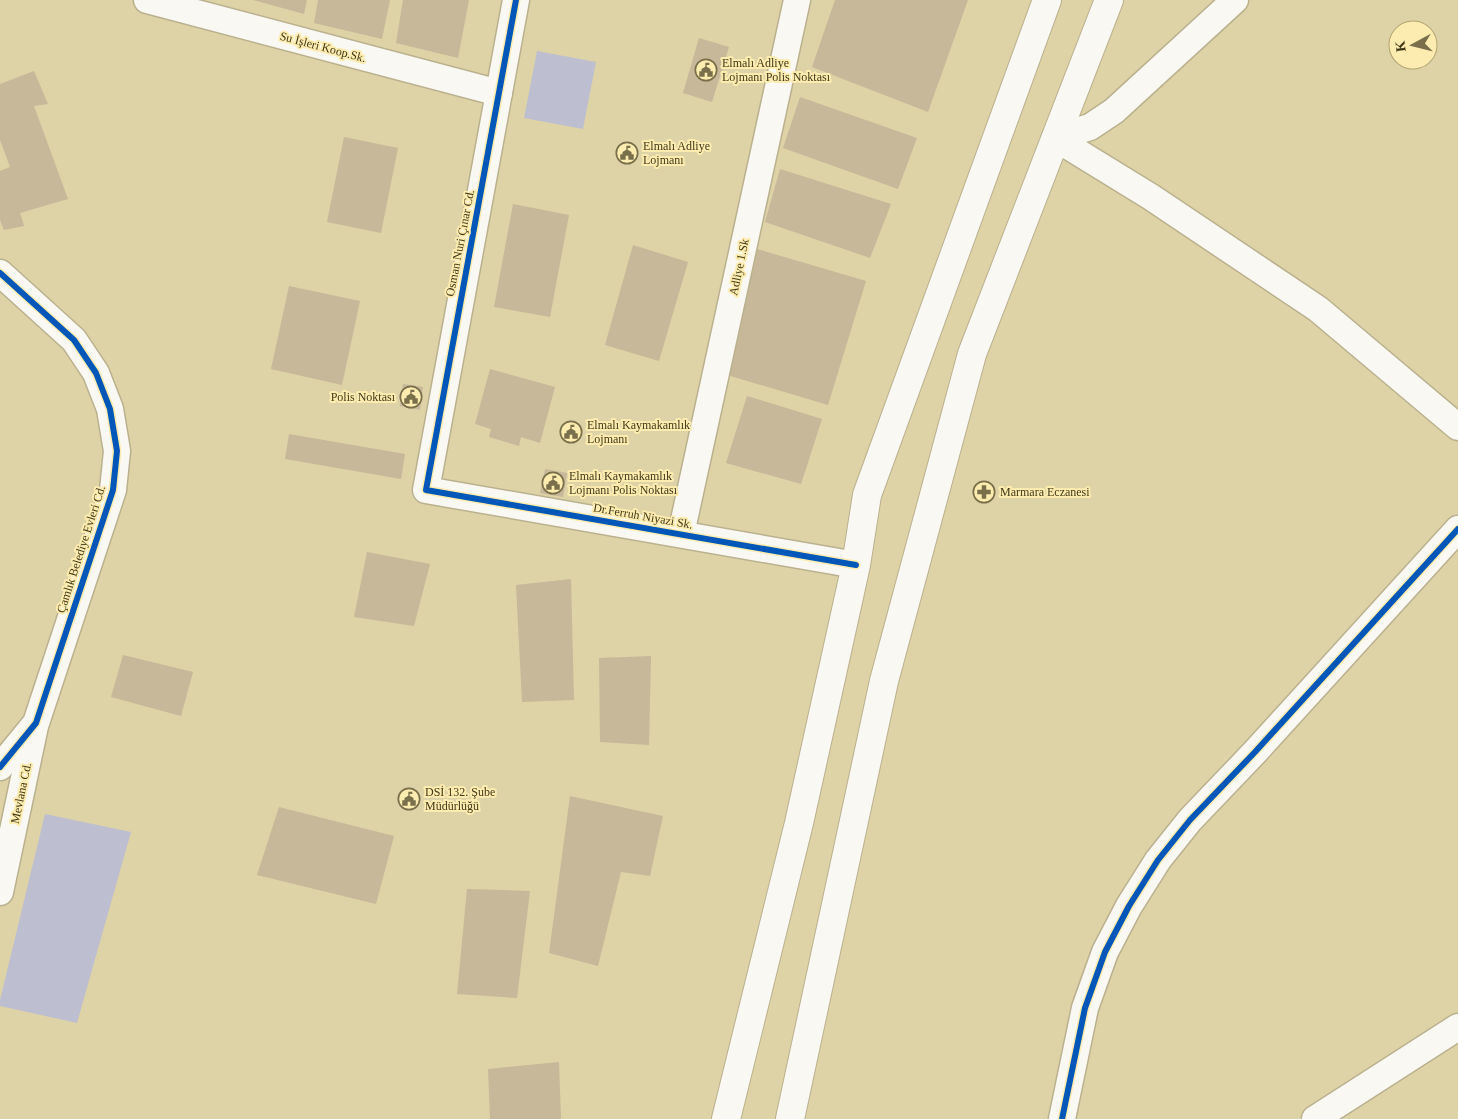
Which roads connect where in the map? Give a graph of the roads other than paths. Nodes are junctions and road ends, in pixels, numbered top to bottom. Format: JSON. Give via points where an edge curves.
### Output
{"nodes":[{"id":1,"x":147,"y":0,"type":"edge"},
{"id":2,"x":516,"y":0,"type":"edge"},
{"id":3,"x":797,"y":0,"type":"edge"},
{"id":4,"x":1047,"y":0,"type":"edge"},
{"id":5,"x":1109,"y":0,"type":"edge"},
{"id":6,"x":1235,"y":0,"type":"edge"},
{"id":7,"x":499,"y":93,"type":"junction"},
{"id":8,"x":1055,"y":138,"type":"junction"},
{"id":9,"x":0,"y":273,"type":"edge"},
{"id":10,"x":1458,"y":427,"type":"edge"},
{"id":11,"x":426,"y":490,"type":"joint"},
{"id":12,"x":1458,"y":529,"type":"edge"},
{"id":13,"x":681,"y":534,"type":"junction"},
{"id":14,"x":856,"y":565,"type":"junction"},
{"id":15,"x":36,"y":723,"type":"junction"},
{"id":16,"x":0,"y":766,"type":"edge"},
{"id":17,"x":0,"y":892,"type":"edge"},
{"id":18,"x":1458,"y":1027,"type":"edge"},
{"id":19,"x":726,"y":1119,"type":"edge"},
{"id":20,"x":790,"y":1119,"type":"edge"},
{"id":21,"x":1062,"y":1119,"type":"edge"},
{"id":22,"x":1315,"y":1119,"type":"edge"}],
"edges":[{"from":1,"to":7,"type":"street","name":"Su İşleri Koop.Sk."},
{"from":2,"to":7,"type":"street","name":"Osman Nuri Çınar Cd."},
{"from":3,"to":13,"type":"street","name":"Adliye 1.Sk"},
{"from":4,"to":14,"type":"main road","via":[[868,495]]},
{"from":5,"to":8,"type":"main road"},
{"from":6,"to":8,"type":"street","via":[[1114,111],[1090,127]]},
{"from":7,"to":11,"type":"street","name":"Osman Nuri Çınar Cd."},
{"from":8,"to":10,"type":"street","via":[[1151,197],[1318,309]]},
{"from":8,"to":20,"type":"main road","via":[[969,363],[884,681]]},
{"from":9,"to":15,"type":"street","name":"Çamlık Belediye Evleri Cd.","via":[[74,340],[96,373],[110,408],[116,451],[113,490]]},
{"from":11,"to":13,"type":"street","name":"Dr.Ferruh Niyazi Sk."},
{"from":12,"to":21,"type":"street","via":[[1190,820],[1158,860],[1105,952],[1085,1008]]},
{"from":13,"to":14,"type":"street","name":"Dr.Ferruh Niyazi Sk."},
{"from":14,"to":19,"type":"main road","via":[[799,824]]},
{"from":15,"to":16,"type":"street","name":"Çamlık Belediye Evleri Cd."},
{"from":15,"to":17,"type":"street","name":"Mevlana Cd."},
{"from":18,"to":22,"type":"street"}]}
